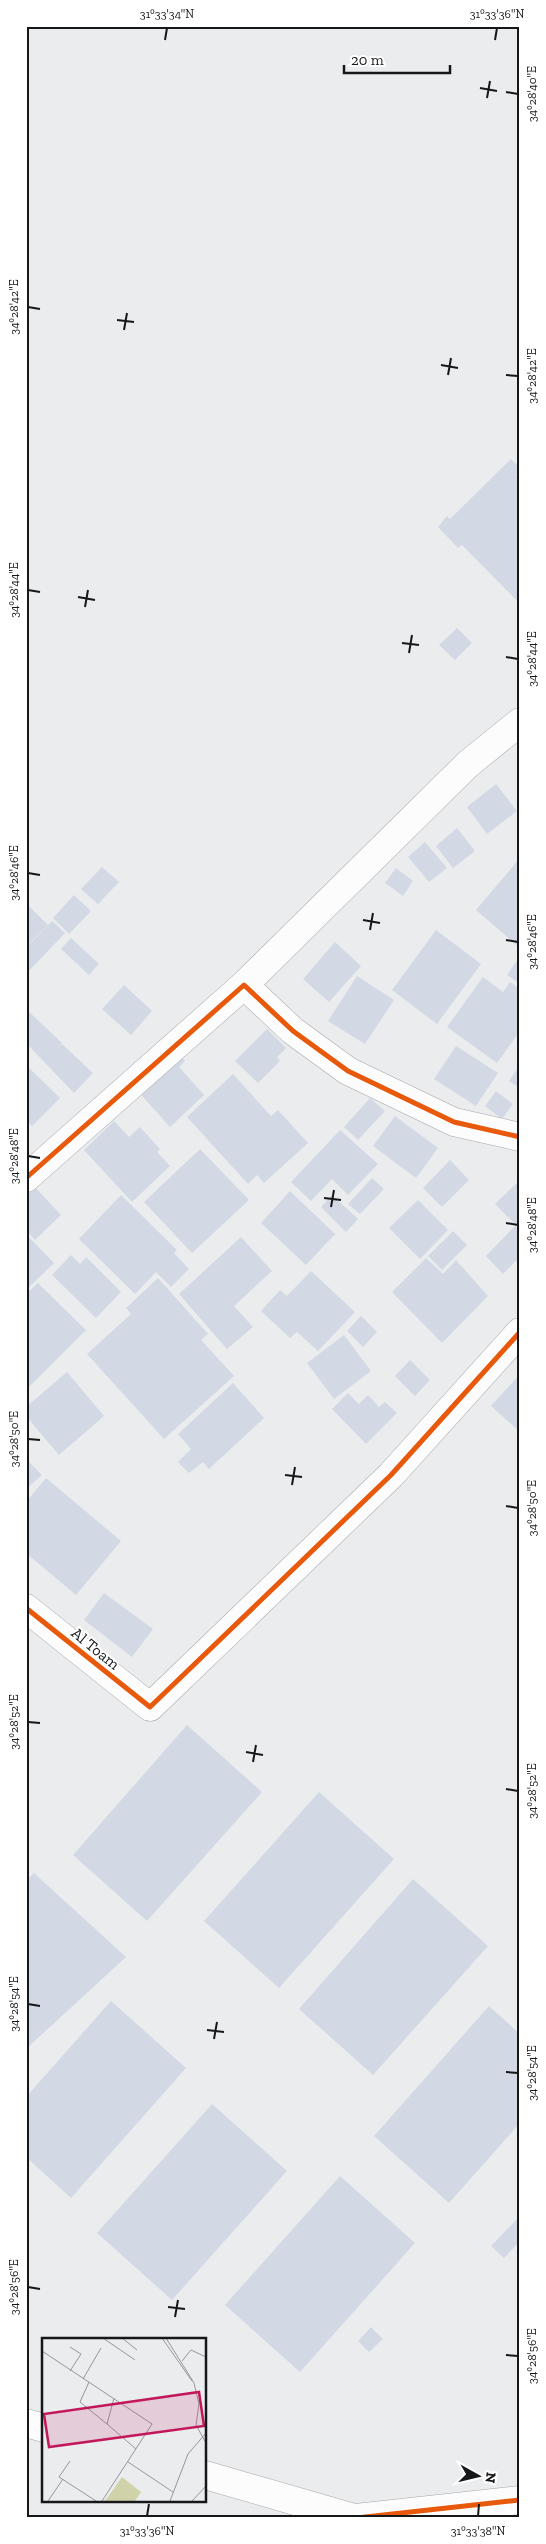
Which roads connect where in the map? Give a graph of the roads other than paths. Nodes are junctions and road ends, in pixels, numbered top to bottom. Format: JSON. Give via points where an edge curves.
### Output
{"nodes":[{"id":1,"x":520,"y":722,"type":"edge"},
{"id":2,"x":244,"y":985,"type":"junction"},
{"id":3,"x":520,"y":1137,"type":"edge"},
{"id":4,"x":26,"y":1178,"type":"edge"},
{"id":5,"x":520,"y":1332,"type":"edge"},
{"id":6,"x":26,"y":1608,"type":"edge"},
{"id":7,"x":26,"y":2423,"type":"edge"},
{"id":8,"x":42,"y":2427,"type":"edge"},
{"id":9,"x":206,"y":2475,"type":"edge"},
{"id":10,"x":520,"y":2500,"type":"edge"},
{"id":11,"x":355,"y":2518,"type":"edge"}],
"edges":[{"from":1,"to":2,"type":"street","via":[[468,764]]},
{"from":2,"to":3,"type":"street","via":[[293,1031],[348,1071],[454,1122]]},
{"from":2,"to":4,"type":"street"},
{"from":5,"to":6,"type":"street","name":"Al Toam","via":[[390,1475],[150,1707]]},
{"from":7,"to":8,"type":"street"},
{"from":9,"to":11,"type":"street"},
{"from":10,"to":11,"type":"street"}]}
